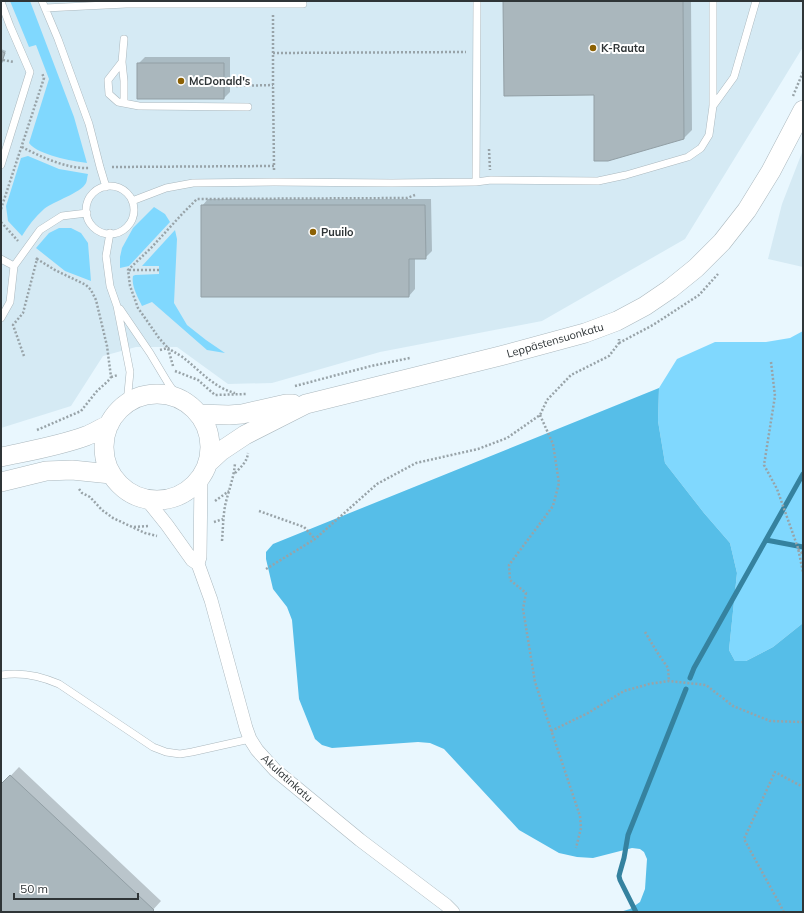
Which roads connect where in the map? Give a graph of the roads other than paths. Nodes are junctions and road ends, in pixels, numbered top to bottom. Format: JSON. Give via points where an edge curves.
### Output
{"nodes":[{"id":1,"x":42,"y":1,"type":"edge"},
{"id":2,"x":477,"y":1,"type":"edge"},
{"id":3,"x":713,"y":1,"type":"edge"},
{"id":4,"x":756,"y":1,"type":"edge"},
{"id":5,"x":1,"y":2,"type":"edge"},
{"id":6,"x":303,"y":4,"type":"dead end"},
{"id":7,"x":45,"y":8,"type":"junction"},
{"id":8,"x":124,"y":39,"type":"dead end"},
{"id":9,"x":122,"y":62,"type":"junction"},
{"id":10,"x":124,"y":103,"type":"junction"},
{"id":11,"x":797,"y":104,"type":"edge"},
{"id":12,"x":713,"y":106,"type":"junction"},
{"id":13,"x":248,"y":107,"type":"dead end"},
{"id":14,"x":1,"y":165,"type":"edge"},
{"id":15,"x":476,"y":182,"type":"junction"},
{"id":16,"x":106,"y":187,"type":"junction"},
{"id":17,"x":132,"y":201,"type":"junction"},
{"id":18,"x":87,"y":213,"type":"junction"},
{"id":19,"x":110,"y":233,"type":"junction"},
{"id":20,"x":1,"y":259,"type":"edge"},
{"id":21,"x":14,"y":266,"type":"junction"},
{"id":22,"x":117,"y":306,"type":"junction"},
{"id":23,"x":1,"y":318,"type":"edge"},
{"id":24,"x":179,"y":399,"type":"junction"},
{"id":25,"x":127,"y":403,"type":"junction"},
{"id":26,"x":306,"y":404,"type":"junction"},
{"id":27,"x":199,"y":414,"type":"junction"},
{"id":28,"x":109,"y":425,"type":"junction"},
{"id":29,"x":1,"y":457,"type":"edge"},
{"id":30,"x":205,"y":470,"type":"junction"},
{"id":31,"x":111,"y":474,"type":"junction"},
{"id":32,"x":1,"y":482,"type":"edge"},
{"id":33,"x":147,"y":500,"type":"junction"},
{"id":34,"x":198,"y":564,"type":"junction"},
{"id":35,"x":1,"y":675,"type":"edge"},
{"id":36,"x":250,"y":740,"type":"junction"},
{"id":37,"x":453,"y":912,"type":"edge"}],
"edges":[{"from":1,"to":7,"type":"lane"},
{"from":2,"to":15,"type":"lane"},
{"from":3,"to":12,"type":"lane"},
{"from":4,"to":12,"type":"lane","via":[[734,77]]},
{"from":5,"to":14,"type":"lane","via":[[30,72]]},
{"from":6,"to":7,"type":"lane","via":[[126,4]]},
{"from":7,"to":16,"type":"lane","via":[[89,124]]},
{"from":8,"to":9,"type":"lane"},
{"from":9,"to":10,"type":"lane"},
{"from":9,"to":10,"type":"lane","via":[[108,80],[109,94],[118,102]]},
{"from":10,"to":13,"type":"lane","via":[[139,106]]},
{"from":11,"to":26,"type":"main road","name":"Leppästensuonkatu","via":[[787,142],[747,210],[722,242],[696,268],[645,306],[617,321],[578,335]]},
{"from":12,"to":15,"type":"lane","via":[[709,135],[701,148],[688,157],[598,181]]},
{"from":15,"to":17,"type":"lane","via":[[193,183],[166,188]]},
{"from":16,"to":17,"type":"lane","via":[[120,188]]},
{"from":16,"to":18,"type":"lane","via":[[93,194],[88,203]]},
{"from":17,"to":19,"type":"lane","via":[[133,219],[121,232]]},
{"from":18,"to":19,"type":"lane","via":[[96,229]]},
{"from":18,"to":21,"type":"lane","via":[[62,216],[40,230]]},
{"from":19,"to":22,"type":"lane","via":[[106,256],[110,286]]},
{"from":20,"to":21,"type":"lane"},
{"from":21,"to":23,"type":"lane","via":[[10,302]]},
{"from":22,"to":24,"type":"lane"},
{"from":22,"to":25,"type":"lane","via":[[130,372]]},
{"from":24,"to":25,"type":"main road","via":[[153,394]]},
{"from":24,"to":27,"type":"main road"},
{"from":25,"to":28,"type":"main road"},
{"from":26,"to":27,"type":"main road","name":"Leppästensuonkatu","via":[[286,404],[242,414]]},
{"from":26,"to":30,"type":"main road","name":"Leppästensuonkatu","via":[[245,435],[218,454]]},
{"from":27,"to":30,"type":"main road","via":[[210,437]]},
{"from":28,"to":29,"type":"main road","via":[[78,438]]},
{"from":28,"to":31,"type":"main road","via":[[104,450]]},
{"from":30,"to":33,"type":"main road","via":[[190,489],[176,497]]},
{"from":30,"to":34,"type":"street","name":"Akulatinkatu"},
{"from":31,"to":32,"type":"main road","via":[[72,470],[46,471]]},
{"from":31,"to":33,"type":"main road","via":[[120,486],[132,495]]},
{"from":33,"to":34,"type":"street","name":"Akulatinkatu","via":[[192,560]]},
{"from":34,"to":36,"type":"street","name":"Akulatinkatu","via":[[211,600]]},
{"from":35,"to":36,"type":"lane","via":[[28,675],[59,684],[152,747],[166,752],[180,754]]},
{"from":36,"to":37,"type":"street","name":"Akulatinkatu","via":[[275,770]]}]}
